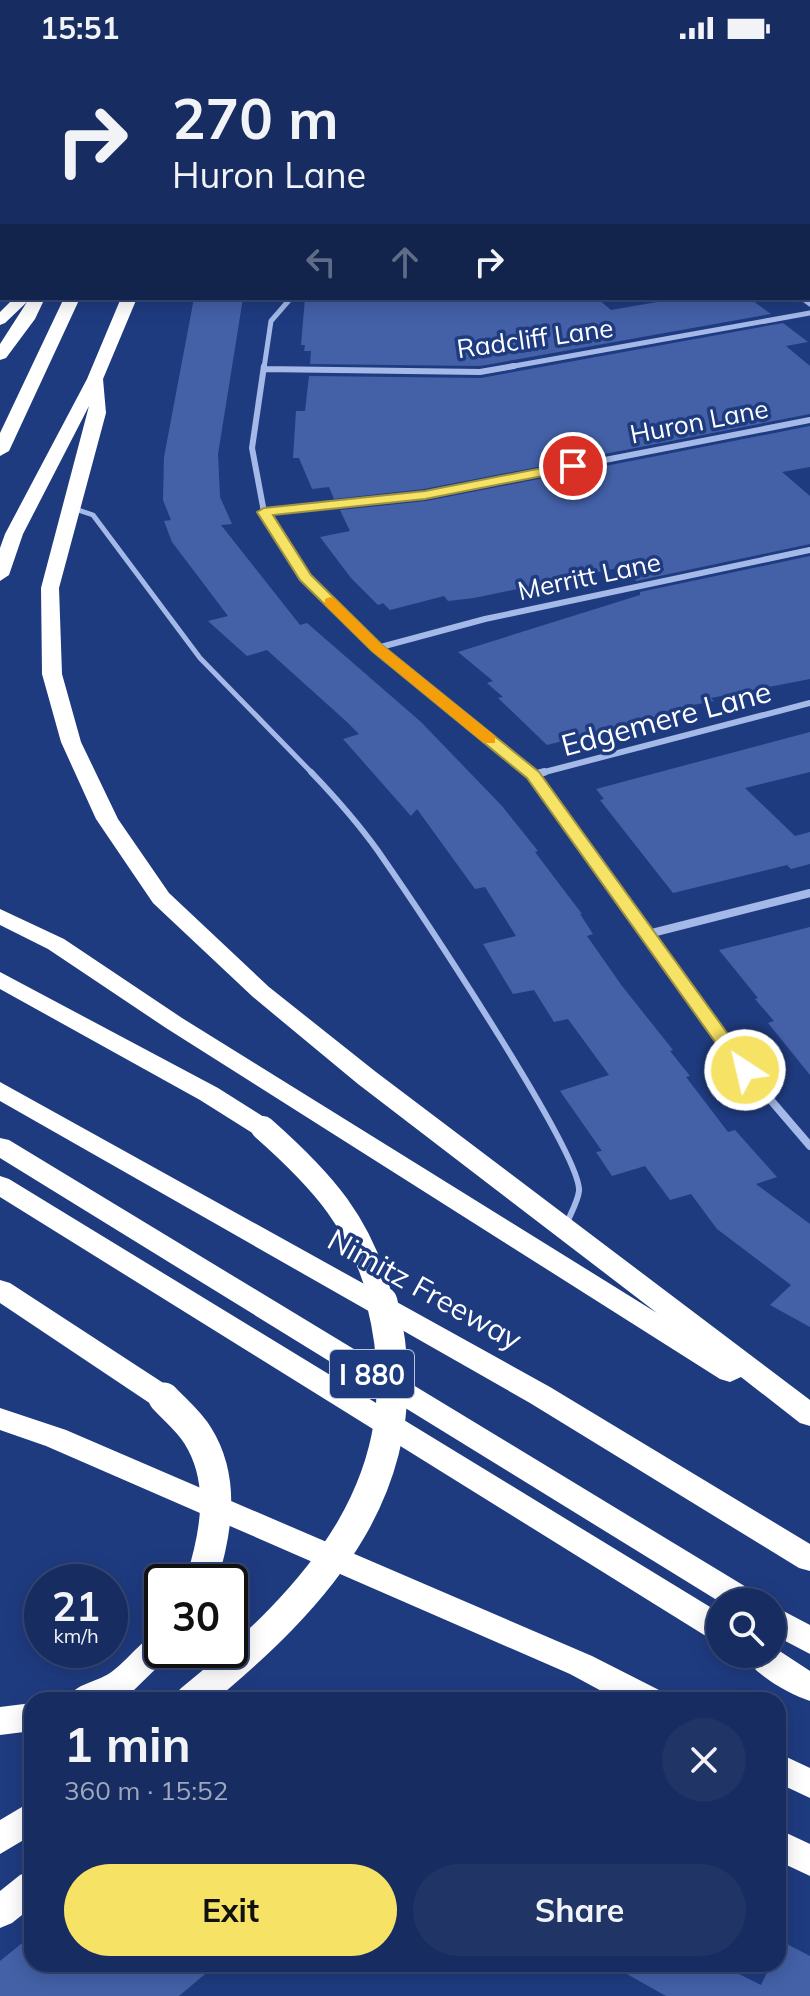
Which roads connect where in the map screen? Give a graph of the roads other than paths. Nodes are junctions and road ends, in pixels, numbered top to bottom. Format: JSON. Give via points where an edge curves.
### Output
{"nodes":[{"id":1,"x":21,"y":300,"type":"edge"},
{"id":2,"x":36,"y":300,"type":"edge"},
{"id":3,"x":71,"y":300,"type":"edge"},
{"id":4,"x":128,"y":300,"type":"edge"},
{"id":5,"x":289,"y":300,"type":"edge"},
{"id":6,"x":810,"y":313,"type":"edge"},
{"id":7,"x":0,"y":320,"type":"edge"},
{"id":8,"x":0,"y":355,"type":"edge"},
{"id":9,"x":264,"y":369,"type":"junction"},
{"id":10,"x":95,"y":379,"type":"junction"},
{"id":11,"x":810,"y":420,"type":"edge"},
{"id":12,"x":0,"y":451,"type":"edge"},
{"id":13,"x":72,"y":508,"type":"junction"},
{"id":14,"x":264,"y":512,"type":"junction"},
{"id":15,"x":810,"y":550,"type":"edge"},
{"id":16,"x":0,"y":575,"type":"edge"},
{"id":17,"x":377,"y":648,"type":"junction"},
{"id":18,"x":810,"y":703,"type":"edge"},
{"id":19,"x":533,"y":775,"type":"junction"},
{"id":20,"x":810,"y":893,"type":"edge"},
{"id":21,"x":0,"y":916,"type":"edge"},
{"id":22,"x":648,"y":934,"type":"junction"},
{"id":23,"x":0,"y":979,"type":"edge"},
{"id":24,"x":0,"y":1090,"type":"edge"},
{"id":25,"x":0,"y":1146,"type":"edge"},
{"id":26,"x":810,"y":1146,"type":"edge"},
{"id":27,"x":0,"y":1185,"type":"edge"},
{"id":28,"x":564,"y":1228,"type":"junction"},
{"id":29,"x":0,"y":1290,"type":"edge"},
{"id":30,"x":810,"y":1415,"type":"edge"},
{"id":31,"x":0,"y":1419,"type":"edge"},
{"id":32,"x":810,"y":1422,"type":"edge"},
{"id":33,"x":810,"y":1559,"type":"edge"},
{"id":34,"x":207,"y":1564,"type":"edge"},
{"id":35,"x":722,"y":1588,"type":"edge"},
{"id":36,"x":706,"y":1620,"type":"edge"},
{"id":37,"x":786,"y":1626,"type":"edge"},
{"id":38,"x":810,"y":1641,"type":"edge"},
{"id":39,"x":144,"y":1662,"type":"edge"},
{"id":40,"x":780,"y":1668,"type":"edge"},
{"id":41,"x":810,"y":1688,"type":"edge"},
{"id":42,"x":101,"y":1692,"type":"edge"},
{"id":43,"x":201,"y":1692,"type":"edge"},
{"id":44,"x":633,"y":1692,"type":"edge"},
{"id":45,"x":24,"y":1718,"type":"edge"},
{"id":46,"x":0,"y":1721,"type":"edge"},
{"id":47,"x":786,"y":1771,"type":"edge"},
{"id":48,"x":810,"y":1784,"type":"edge"},
{"id":49,"x":24,"y":1822,"type":"edge"},
{"id":50,"x":0,"y":1839,"type":"edge"},
{"id":51,"x":786,"y":1848,"type":"edge"},
{"id":52,"x":810,"y":1861,"type":"edge"},
{"id":53,"x":24,"y":1892,"type":"edge"},
{"id":54,"x":0,"y":1912,"type":"edge"}],
"edges":[{"from":1,"to":7,"type":"highway"},
{"from":2,"to":8,"type":"highway"},
{"from":3,"to":12,"type":"highway"},
{"from":4,"to":10,"type":"highway"},
{"from":5,"to":9,"type":"street","via":[[271,321]]},
{"from":6,"to":9,"type":"street","name":"Radcliff Lane","via":[[480,372]]},
{"from":9,"to":14,"type":"street","via":[[252,448]]},
{"from":10,"to":13,"type":"highway","via":[[98,413]]},
{"from":10,"to":16,"type":"highway","via":[[14,534]]},
{"from":11,"to":14,"type":"street","name":"Huron Lane","via":[[425,495]]},
{"from":13,"to":28,"type":"lane","via":[[93,515],[200,658],[341,803],[377,850],[473,995],[570,1158],[579,1190]]},
{"from":13,"to":28,"type":"highway","via":[[50,588],[52,674],[71,742],[107,819],[161,898],[261,992]]},
{"from":14,"to":17,"type":"street","via":[[305,577]]},
{"from":15,"to":17,"type":"street","name":"Merritt Lane","via":[[485,619]]},
{"from":17,"to":19,"type":"street"},
{"from":18,"to":19,"type":"street","name":"Edgemere Lane"},
{"from":19,"to":22,"type":"street"},
{"from":20,"to":22,"type":"street"},
{"from":21,"to":32,"type":"highway","via":[[56,944]]},
{"from":22,"to":26,"type":"street","via":[[745,1070]]},
{"from":23,"to":43,"type":"highway","bridge":true,"via":[[263,1128],[316,1176],[342,1209],[381,1292],[393,1395],[383,1468],[360,1518],[324,1572],[253,1650]]},
{"from":24,"to":33,"type":"highway","name":"Nimitz Freeway","number":"I 880","via":[[540,1395]]},
{"from":25,"to":35,"type":"highway","number":"I 880"},
{"from":27,"to":36,"type":"highway","number":"I 880"},
{"from":28,"to":30,"type":"highway"},
{"from":29,"to":34,"type":"highway","bridge":true,"via":[[164,1398],[199,1436],[216,1483],[214,1543]]},
{"from":31,"to":44,"type":"highway","via":[[56,1438]]},
{"from":37,"to":38,"type":"highway"},
{"from":39,"to":42,"type":"highway","via":[[121,1683]]},
{"from":40,"to":41,"type":"highway"},
{"from":45,"to":46,"type":"highway"},
{"from":47,"to":48,"type":"highway"},
{"from":49,"to":50,"type":"highway"},
{"from":51,"to":52,"type":"highway"},
{"from":53,"to":54,"type":"highway"}]}
